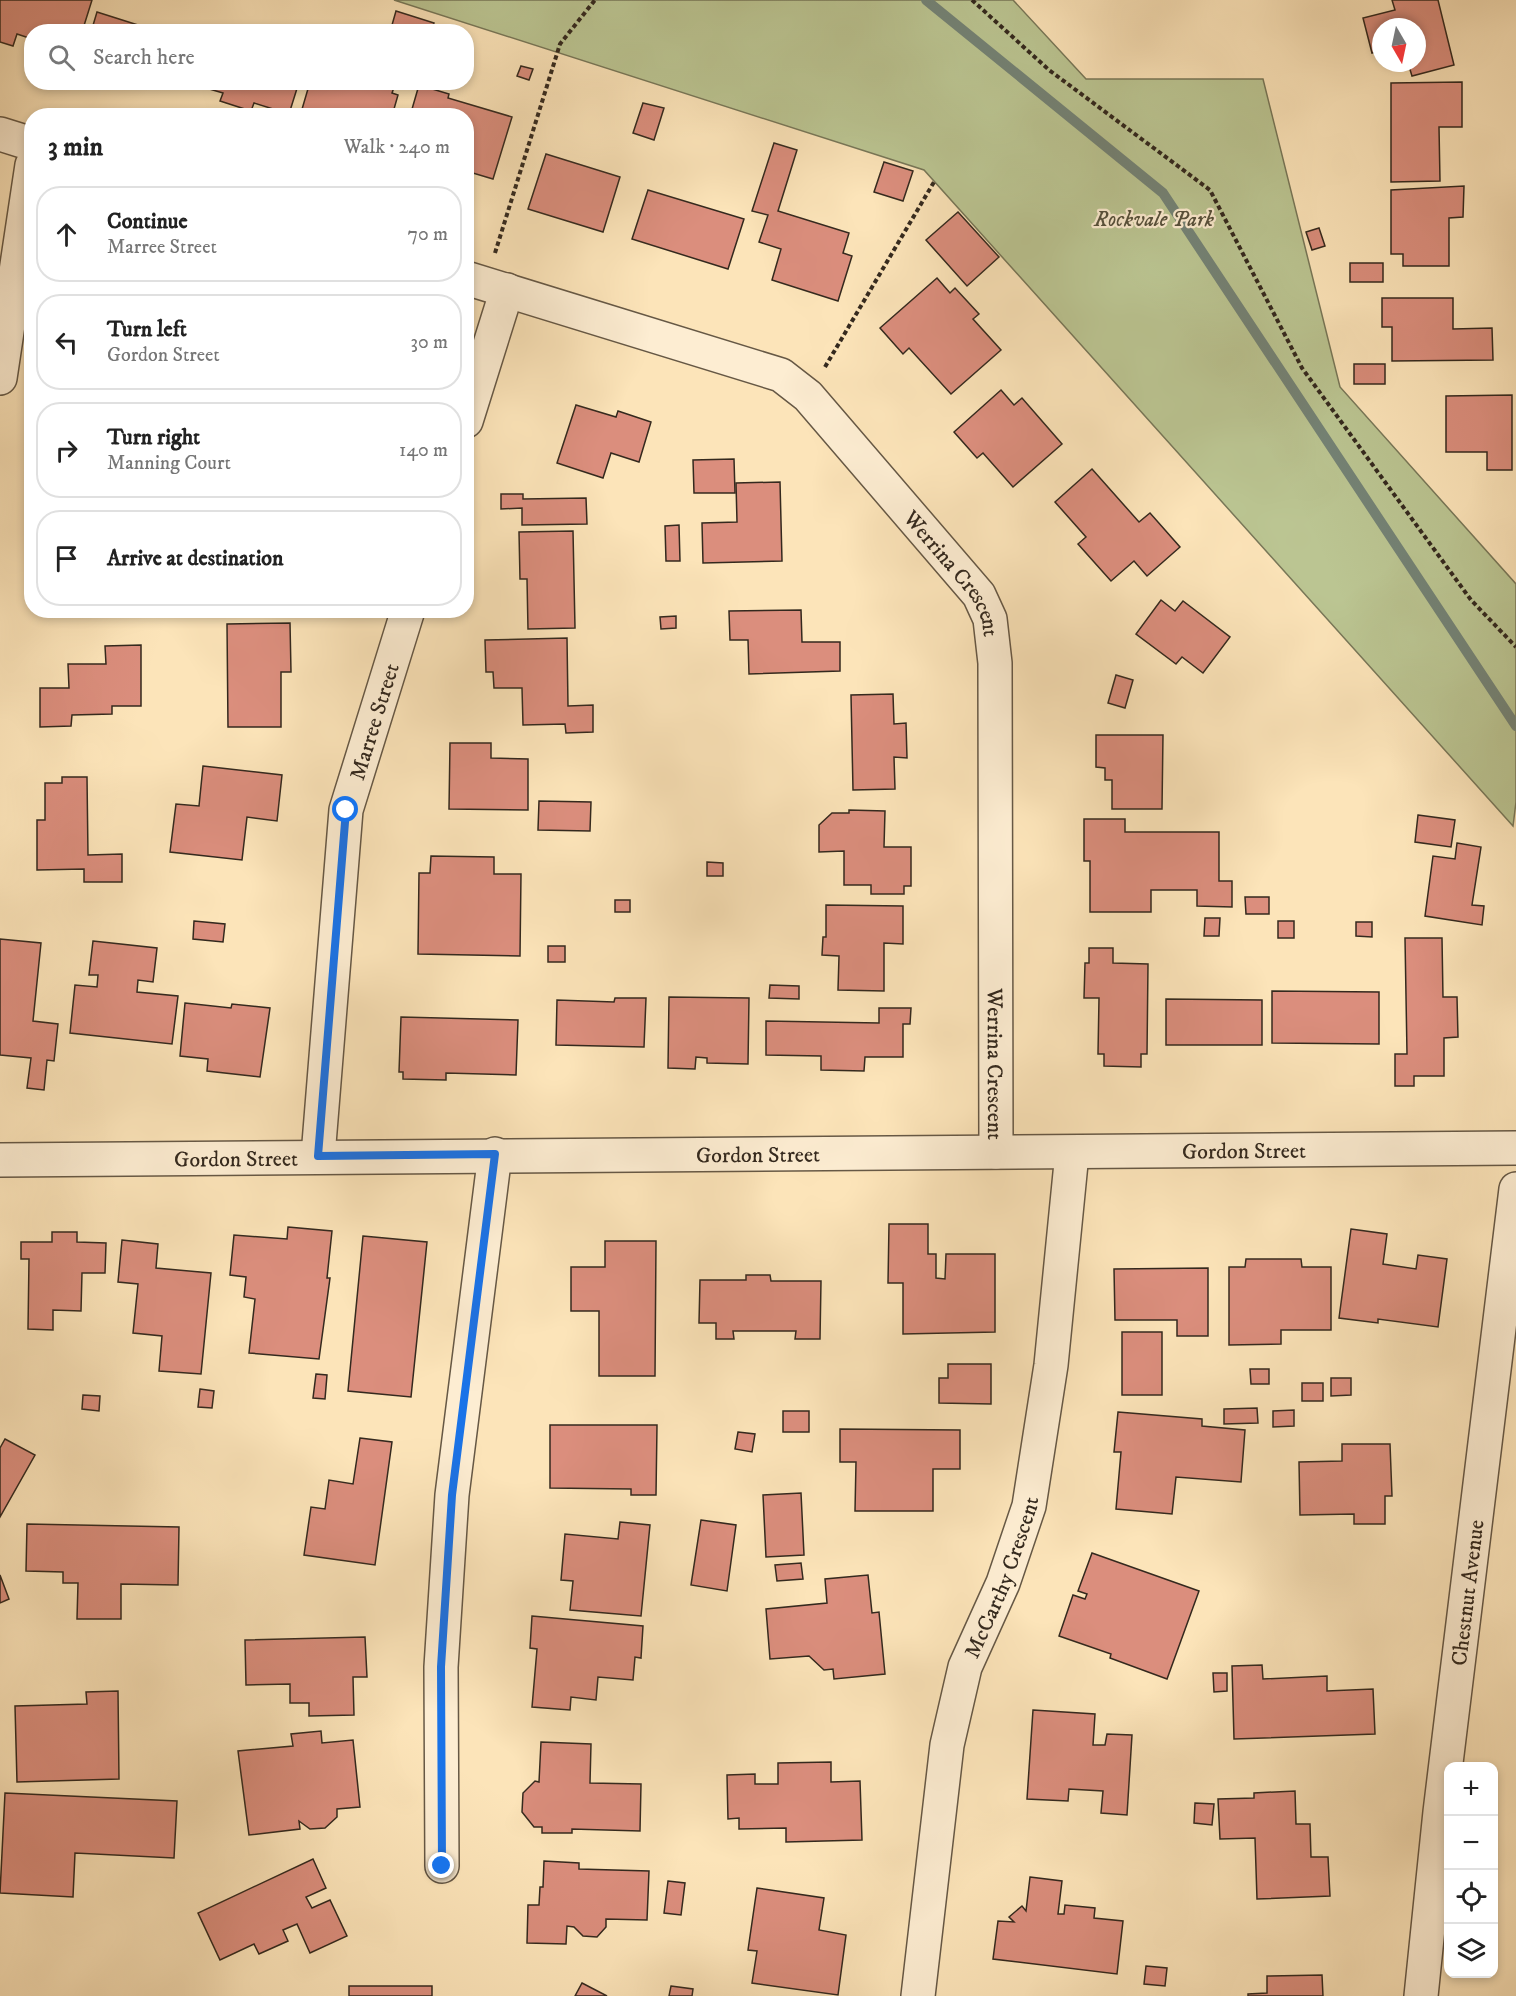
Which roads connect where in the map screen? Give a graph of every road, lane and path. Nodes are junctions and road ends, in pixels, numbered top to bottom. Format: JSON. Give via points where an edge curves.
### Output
{"nodes":[{"id":1,"x":595,"y":0,"type":"edge"},
{"id":2,"x":972,"y":0,"type":"edge"},
{"id":3,"x":0,"y":134,"type":"edge"},
{"id":4,"x":24,"y":142,"type":"edge"},
{"id":5,"x":934,"y":182,"type":"dead end"},
{"id":6,"x":24,"y":218,"type":"edge"},
{"id":7,"x":493,"y":260,"type":"dead end"},
{"id":8,"x":474,"y":280,"type":"edge"},
{"id":9,"x":507,"y":290,"type":"junction"},
{"id":10,"x":820,"y":376,"type":"dead end"},
{"id":11,"x":0,"y":378,"type":"edge"},
{"id":12,"x":474,"y":395,"type":"edge"},
{"id":13,"x":406,"y":618,"type":"edge"},
{"id":14,"x":1516,"y":647,"type":"edge"},
{"id":15,"x":1516,"y":1148,"type":"edge"},
{"id":16,"x":996,"y":1152,"type":"junction"},
{"id":17,"x":1072,"y":1153,"type":"junction"},
{"id":18,"x":495,"y":1154,"type":"junction"},
{"id":19,"x":318,"y":1156,"type":"junction"},
{"id":20,"x":0,"y":1160,"type":"edge"},
{"id":21,"x":1516,"y":1189,"type":"edge"},
{"id":22,"x":442,"y":1866,"type":"dead end"},
{"id":23,"x":918,"y":1996,"type":"edge"},
{"id":24,"x":1421,"y":1996,"type":"edge"}],
"edges":[{"from":1,"to":7,"type":"path","via":[[560,44]]},
{"from":2,"to":14,"type":"path","via":[[1049,70],[1210,190],[1302,368],[1471,600]]},
{"from":3,"to":4,"type":"street"},
{"from":5,"to":10,"type":"path"},
{"from":6,"to":11,"type":"street"},
{"from":8,"to":9,"type":"street","name":"Werrina Crescent"},
{"from":9,"to":12,"type":"street"},
{"from":9,"to":16,"type":"street","name":"Werrina Crescent","via":[[780,375],[808,396],[979,595],[990,619],[995,663]]},
{"from":13,"to":19,"type":"street","name":"Marree Street","via":[[346,810]]},
{"from":15,"to":17,"type":"street","name":"Gordon Street"},
{"from":16,"to":17,"type":"street","name":"Gordon Street"},
{"from":16,"to":18,"type":"street","name":"Gordon Street"},
{"from":17,"to":23,"type":"street","name":"McCarthy Crescent","via":[[1051,1365],[1029,1506],[1003,1583],[965,1666],[947,1745]]},
{"from":18,"to":19,"type":"street","name":"Gordon Street"},
{"from":18,"to":22,"type":"street","via":[[452,1495],[441,1667]]},
{"from":19,"to":20,"type":"street","name":"Gordon Street"},
{"from":21,"to":24,"type":"street","name":"Chestnut Avenue"}]}
